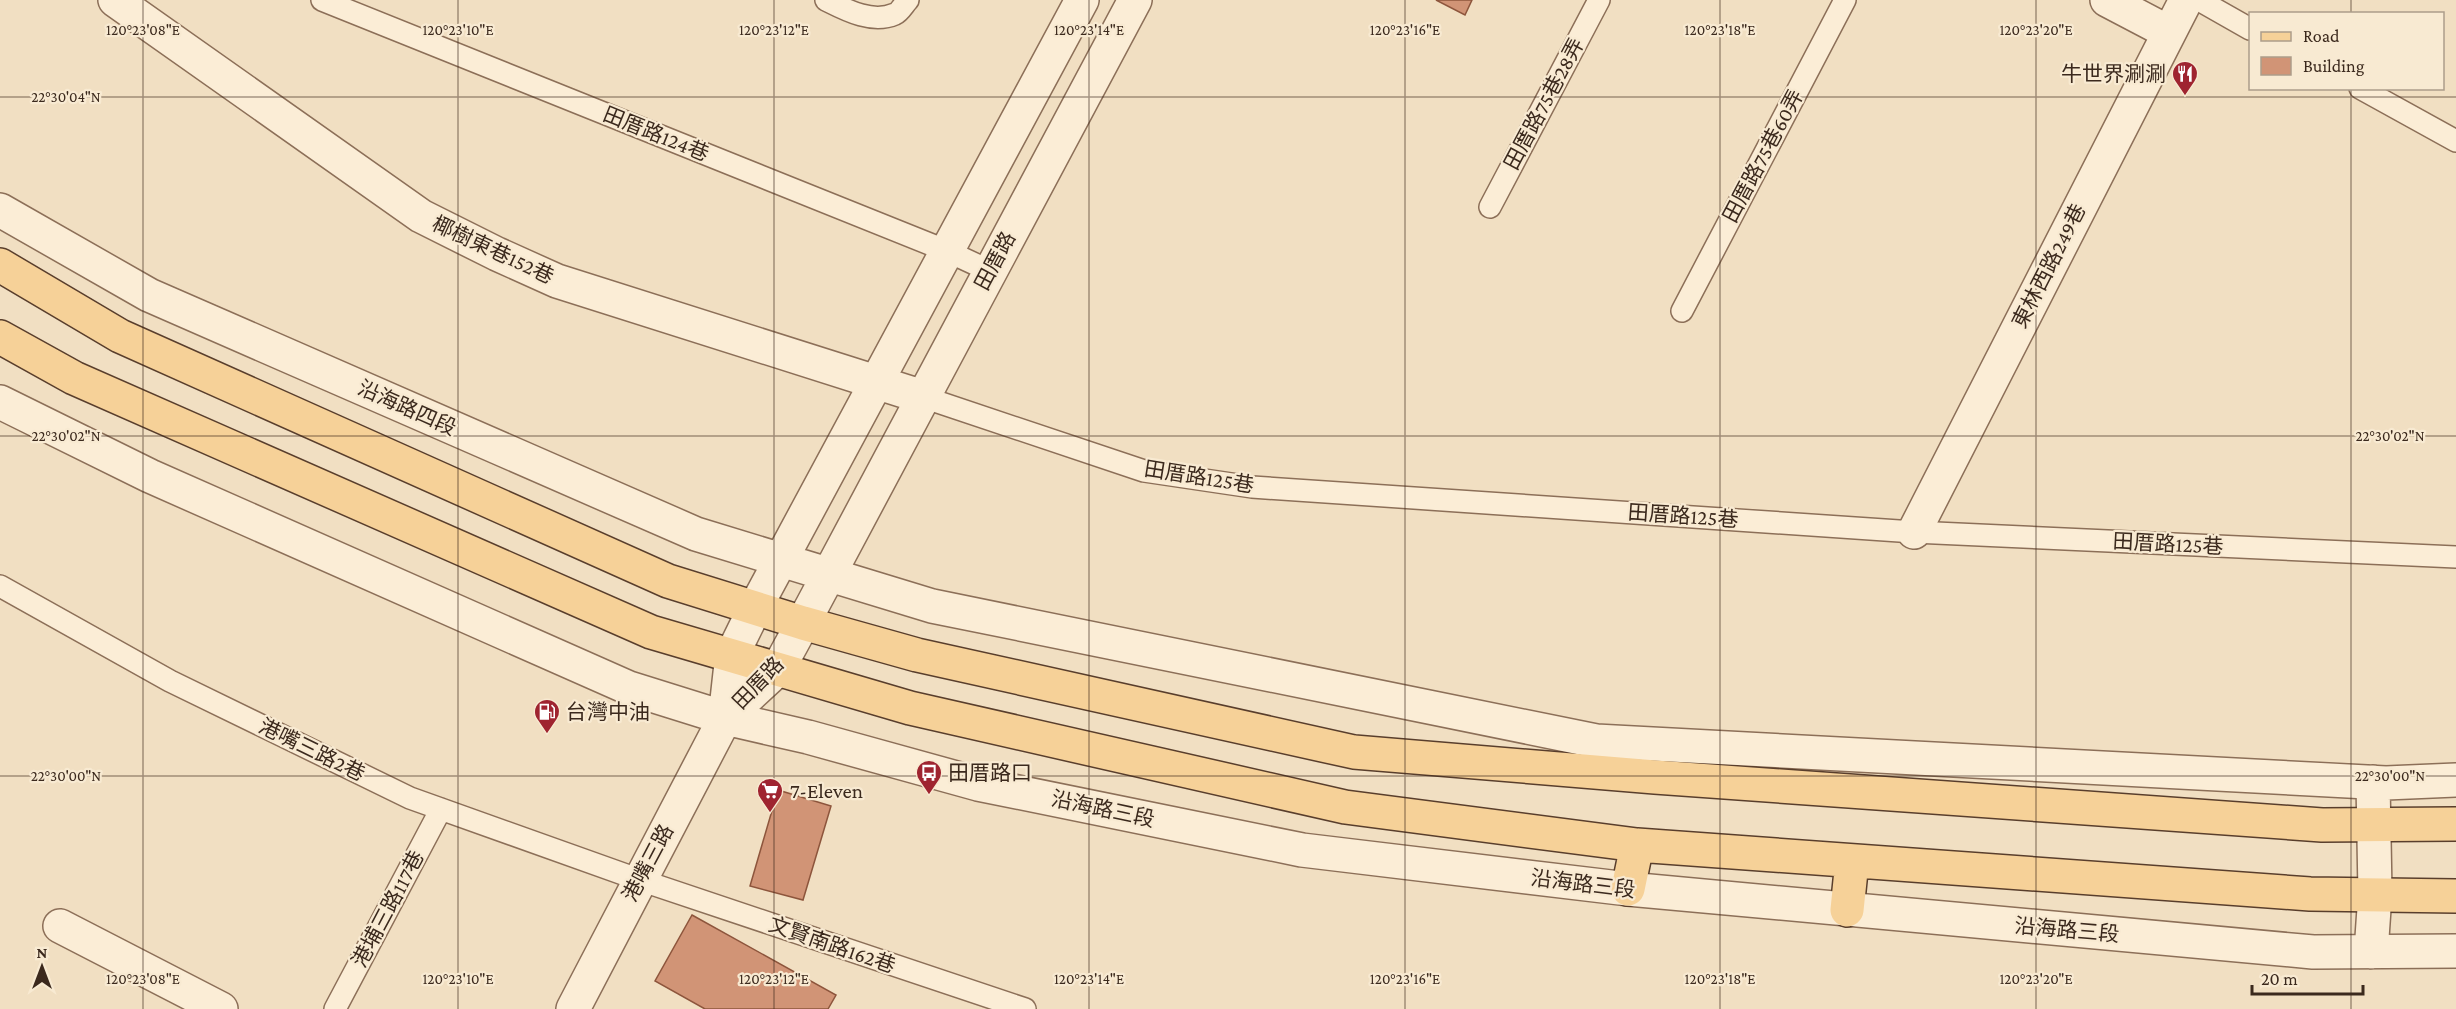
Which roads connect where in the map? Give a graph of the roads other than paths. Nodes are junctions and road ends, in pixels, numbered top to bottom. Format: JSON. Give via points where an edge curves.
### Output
{"nodes":[{"id":1,"x":115,"y":0,"type":"edge"},
{"id":2,"x":322,"y":0,"type":"edge"},
{"id":3,"x":826,"y":0,"type":"edge"},
{"id":4,"x":908,"y":0,"type":"edge"},
{"id":5,"x":1082,"y":0,"type":"edge"},
{"id":6,"x":1135,"y":0,"type":"edge"},
{"id":7,"x":1599,"y":0,"type":"edge"},
{"id":8,"x":1845,"y":0,"type":"edge"},
{"id":9,"x":2107,"y":0,"type":"edge"},
{"id":10,"x":2186,"y":0,"type":"edge"},
{"id":11,"x":2199,"y":0,"type":"edge"},
{"id":12,"x":364,"y":8,"type":"edge"},
{"id":13,"x":2249,"y":27,"type":"edge"},
{"id":14,"x":2168,"y":32,"type":"junction"},
{"id":15,"x":2364,"y":90,"type":"edge"},
{"id":16,"x":2456,"y":141,"type":"edge"},
{"id":17,"x":1490,"y":207,"type":"dead end"},
{"id":18,"x":0,"y":210,"type":"edge"},
{"id":19,"x":947,"y":251,"type":"junction"},
{"id":20,"x":0,"y":265,"type":"edge"},
{"id":21,"x":990,"y":272,"type":"junction"},
{"id":22,"x":1682,"y":311,"type":"dead end"},
{"id":23,"x":0,"y":337,"type":"edge"},
{"id":24,"x":876,"y":383,"type":"junction"},
{"id":25,"x":923,"y":397,"type":"junction"},
{"id":26,"x":0,"y":402,"type":"edge"},
{"id":27,"x":1914,"y":532,"type":"junction"},
{"id":28,"x":2456,"y":557,"type":"edge"},
{"id":29,"x":780,"y":561,"type":"junction"},
{"id":30,"x":829,"y":574,"type":"junction"},
{"id":31,"x":0,"y":586,"type":"edge"},
{"id":32,"x":755,"y":608,"type":"junction"},
{"id":33,"x":804,"y":623,"type":"junction"},
{"id":34,"x":732,"y":655,"type":"junction"},
{"id":35,"x":778,"y":669,"type":"junction"},
{"id":36,"x":724,"y":718,"type":"junction"},
{"id":37,"x":2456,"y":780,"type":"edge"},
{"id":38,"x":2373,"y":782,"type":"junction"},
{"id":39,"x":441,"y":809,"type":"junction"},
{"id":40,"x":2456,"y":824,"type":"edge"},
{"id":41,"x":2373,"y":825,"type":"junction"},
{"id":42,"x":1637,"y":845,"type":"junction"},
{"id":43,"x":1852,"y":861,"type":"junction"},
{"id":44,"x":640,"y":880,"type":"junction"},
{"id":45,"x":1628,"y":889,"type":"junction"},
{"id":46,"x":2375,"y":894,"type":"junction"},
{"id":47,"x":2456,"y":896,"type":"edge"},
{"id":48,"x":1847,"y":910,"type":"junction"},
{"id":49,"x":60,"y":926,"type":"dead end"},
{"id":50,"x":2456,"y":951,"type":"edge"},
{"id":51,"x":2371,"y":952,"type":"junction"},
{"id":52,"x":221,"y":1009,"type":"edge"},
{"id":53,"x":334,"y":1009,"type":"edge"},
{"id":54,"x":573,"y":1009,"type":"edge"},
{"id":55,"x":1025,"y":1009,"type":"edge"}],
"edges":[{"from":1,"to":24,"type":"street","name":"椰樹東巷152巷","via":[[421,216],[557,281]]},
{"from":2,"to":12,"type":"lane","name":"田厝路124巷"},
{"from":3,"to":4,"type":"lane","via":[[856,15],[881,17],[896,14]]},
{"from":5,"to":19,"type":"street","name":"田厝路"},
{"from":6,"to":21,"type":"street","name":"田厝路"},
{"from":7,"to":17,"type":"lane","name":"田厝路75巷28弄"},
{"from":8,"to":22,"type":"lane","name":"田厝路75巷60弄"},
{"from":9,"to":14,"type":"street"},
{"from":10,"to":14,"type":"street","name":"東林西路249巷"},
{"from":11,"to":13,"type":"lane"},
{"from":12,"to":19,"type":"lane","name":"田厝路124巷"},
{"from":14,"to":27,"type":"street","name":"東林西路249巷"},
{"from":15,"to":16,"type":"lane"},
{"from":18,"to":29,"type":"street","name":"沿海路四段","via":[[149,295],[696,534]]},
{"from":19,"to":21,"type":"lane","name":"田厝路124巷"},
{"from":19,"to":24,"type":"street","name":"田厝路"},
{"from":20,"to":32,"type":"main road","via":[[120,336],[668,581]]},
{"from":21,"to":25,"type":"street","name":"田厝路"},
{"from":23,"to":34,"type":"main road","via":[[74,378],[651,632]]},
{"from":24,"to":25,"type":"street","name":"椰樹東巷152巷"},
{"from":24,"to":29,"type":"street","name":"田厝路"},
{"from":25,"to":27,"type":"lane","name":"田厝路125巷","via":[[1144,471],[1252,487]]},
{"from":25,"to":30,"type":"street","name":"田厝路"},
{"from":26,"to":36,"type":"street","via":[[150,476],[629,688]]},
{"from":27,"to":28,"type":"lane","name":"田厝路125巷"},
{"from":29,"to":30,"type":"street","name":"沿海路四段"},
{"from":29,"to":32,"type":"street","name":"田厝路"},
{"from":30,"to":33,"type":"street","name":"田厝路"},
{"from":30,"to":38,"type":"street","via":[[932,606],[1596,741]]},
{"from":31,"to":39,"type":"lane","name":"港嘴三路2巷","via":[[170,681],[410,798]]},
{"from":32,"to":33,"type":"main road"},
{"from":32,"to":34,"type":"street","name":"田厝路"},
{"from":33,"to":35,"type":"street","name":"田厝路"},
{"from":33,"to":41,"type":"main road","via":[[916,655],[1354,753],[2310,824]]},
{"from":34,"to":35,"type":"main road"},
{"from":34,"to":36,"type":"street","name":"田厝路"},
{"from":35,"to":36,"type":"street","name":"田厝路"},
{"from":35,"to":42,"type":"main road","via":[[910,708],[1345,807]]},
{"from":36,"to":44,"type":"street","name":"港嘴三路"},
{"from":36,"to":45,"type":"street","name":"沿海路三段","via":[[978,784],[1302,850]]},
{"from":37,"to":38,"type":"street"},
{"from":38,"to":41,"type":"street"},
{"from":39,"to":44,"type":"lane","name":"港嘴三路2巷"},
{"from":39,"to":53,"type":"lane","name":"港埔三路117巷"},
{"from":40,"to":41,"type":"main road"},
{"from":41,"to":46,"type":"street"},
{"from":42,"to":43,"type":"main road"},
{"from":42,"to":45,"type":"main road"},
{"from":43,"to":46,"type":"main road","via":[[2310,894]]},
{"from":43,"to":48,"type":"main road"},
{"from":44,"to":54,"type":"street","name":"港嘴三路"},
{"from":44,"to":55,"type":"lane","name":"文賢南路162巷"},
{"from":45,"to":48,"type":"street","name":"沿海路三段"},
{"from":46,"to":47,"type":"main road"},
{"from":46,"to":51,"type":"street"},
{"from":48,"to":51,"type":"street","name":"沿海路三段","via":[[2313,952]]},
{"from":49,"to":52,"type":"street"},
{"from":50,"to":51,"type":"street","name":"沿海路三段"}]}
